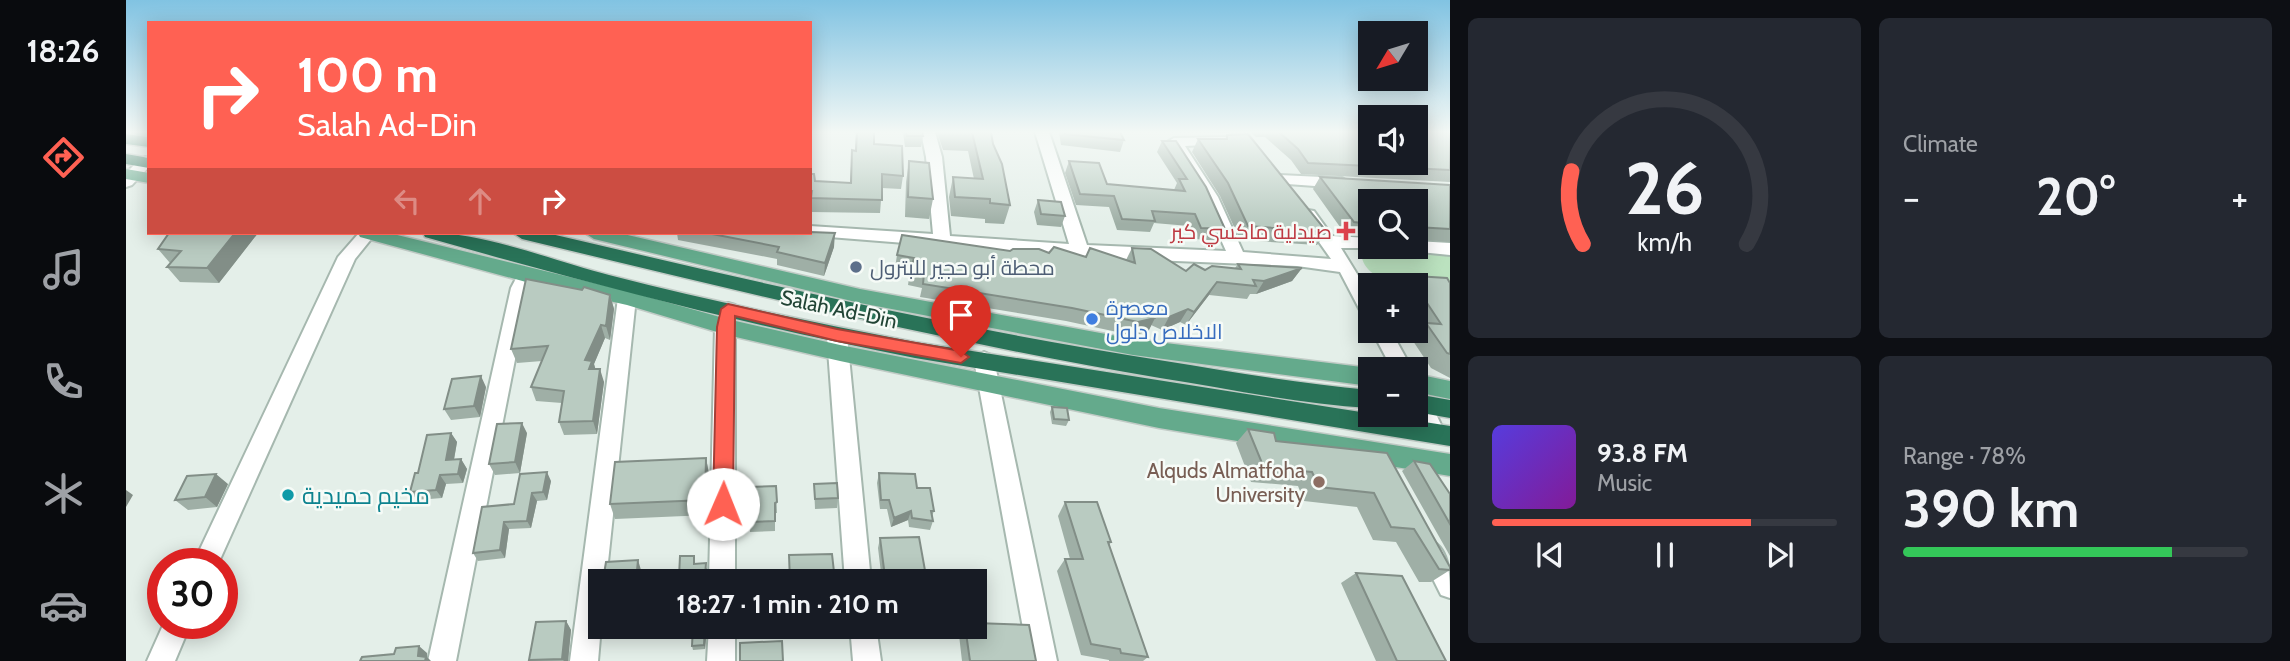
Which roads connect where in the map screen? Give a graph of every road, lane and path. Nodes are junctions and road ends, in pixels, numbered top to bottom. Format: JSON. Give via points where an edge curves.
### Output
{"nodes":[{"id":1,"x":935,"y":163,"type":"edge"},
{"id":2,"x":1052,"y":163,"type":"edge"},
{"id":3,"x":1190,"y":163,"type":"edge"},
{"id":4,"x":1358,"y":184,"type":"edge"},
{"id":5,"x":812,"y":231,"type":"edge"},
{"id":6,"x":365,"y":235,"type":"edge"},
{"id":7,"x":375,"y":235,"type":"edge"},
{"id":8,"x":439,"y":235,"type":"edge"},
{"id":9,"x":530,"y":235,"type":"edge"},
{"id":10,"x":602,"y":235,"type":"edge"},
{"id":11,"x":942,"y":241,"type":"junction"},
{"id":12,"x":1329,"y":241,"type":"junction"},
{"id":13,"x":1358,"y":243,"type":"edge"},
{"id":14,"x":1428,"y":248,"type":"edge"},
{"id":15,"x":1450,"y":249,"type":"edge"},
{"id":16,"x":1080,"y":251,"type":"junction"},
{"id":17,"x":1237,"y":258,"type":"junction"},
{"id":18,"x":1346,"y":267,"type":"junction"},
{"id":19,"x":526,"y":275,"type":"junction"},
{"id":20,"x":1358,"y":289,"type":"edge"},
{"id":21,"x":627,"y":298,"type":"junction"},
{"id":22,"x":727,"y":318,"type":"junction"},
{"id":23,"x":838,"y":344,"type":"junction"},
{"id":24,"x":984,"y":360,"type":"junction"},
{"id":25,"x":1358,"y":375,"type":"edge"},
{"id":26,"x":988,"y":384,"type":"junction"},
{"id":27,"x":1450,"y":390,"type":"edge"},
{"id":28,"x":1428,"y":394,"type":"edge"},
{"id":29,"x":1358,"y":398,"type":"edge"},
{"id":30,"x":1428,"y":400,"type":"edge"},
{"id":31,"x":1450,"y":409,"type":"edge"},
{"id":32,"x":1428,"y":413,"type":"edge"},
{"id":33,"x":1442,"y":435,"type":"edge"},
{"id":34,"x":1378,"y":454,"type":"junction"},
{"id":35,"x":1450,"y":465,"type":"edge"},
{"id":36,"x":1391,"y":478,"type":"edge"},
{"id":37,"x":1424,"y":538,"type":"edge"},
{"id":38,"x":212,"y":548,"type":"edge"},
{"id":39,"x":722,"y":569,"type":"edge"},
{"id":40,"x":857,"y":569,"type":"edge"},
{"id":41,"x":1450,"y":586,"type":"edge"},
{"id":42,"x":171,"y":639,"type":"edge"},
{"id":43,"x":722,"y":639,"type":"edge"},
{"id":44,"x":864,"y":639,"type":"edge"},
{"id":45,"x":161,"y":661,"type":"edge"},
{"id":46,"x":442,"y":661,"type":"edge"},
{"id":47,"x":584,"y":661,"type":"edge"},
{"id":48,"x":721,"y":661,"type":"edge"},
{"id":49,"x":867,"y":661,"type":"edge"},
{"id":50,"x":1043,"y":661,"type":"edge"}],
"edges":[{"from":1,"to":11,"type":"street"},
{"from":2,"to":16,"type":"street"},
{"from":3,"to":17,"type":"street","via":[[1216,203]]},
{"from":4,"to":12,"type":"street","via":[[1276,175]]},
{"from":5,"to":11,"type":"street"},
{"from":6,"to":38,"type":"street","via":[[347,257]]},
{"from":7,"to":19,"type":"main road"},
{"from":8,"to":22,"type":"highway"},
{"from":9,"to":29,"type":"highway","name":"Salah Ad-Din","via":[[747,287],[1032,347]]},
{"from":10,"to":25,"type":"main road","via":[[860,296],[1133,346]]},
{"from":11,"to":16,"type":"street"},
{"from":12,"to":13,"type":"street"},
{"from":12,"to":18,"type":"street"},
{"from":14,"to":15,"type":"street"},
{"from":16,"to":17,"type":"street"},
{"from":17,"to":18,"type":"street"},
{"from":18,"to":20,"type":"street"},
{"from":19,"to":21,"type":"main road"},
{"from":19,"to":46,"type":"street"},
{"from":21,"to":22,"type":"main road"},
{"from":21,"to":47,"type":"street"},
{"from":22,"to":23,"type":"main road"},
{"from":22,"to":39,"type":"street"},
{"from":23,"to":24,"type":"highway","name":"Salah Ad-Din"},
{"from":23,"to":26,"type":"main road"},
{"from":23,"to":40,"type":"street"},
{"from":24,"to":26,"type":"street"},
{"from":24,"to":33,"type":"highway","name":"Salah Ad-Din"},
{"from":26,"to":34,"type":"main road"},
{"from":26,"to":50,"type":"street"},
{"from":27,"to":28,"type":"main road"},
{"from":30,"to":31,"type":"highway"},
{"from":32,"to":33,"type":"street"},
{"from":34,"to":35,"type":"main road"},
{"from":34,"to":36,"type":"street"},
{"from":37,"to":41,"type":"street"},
{"from":42,"to":45,"type":"street"},
{"from":43,"to":48,"type":"street"},
{"from":44,"to":49,"type":"street"}]}
